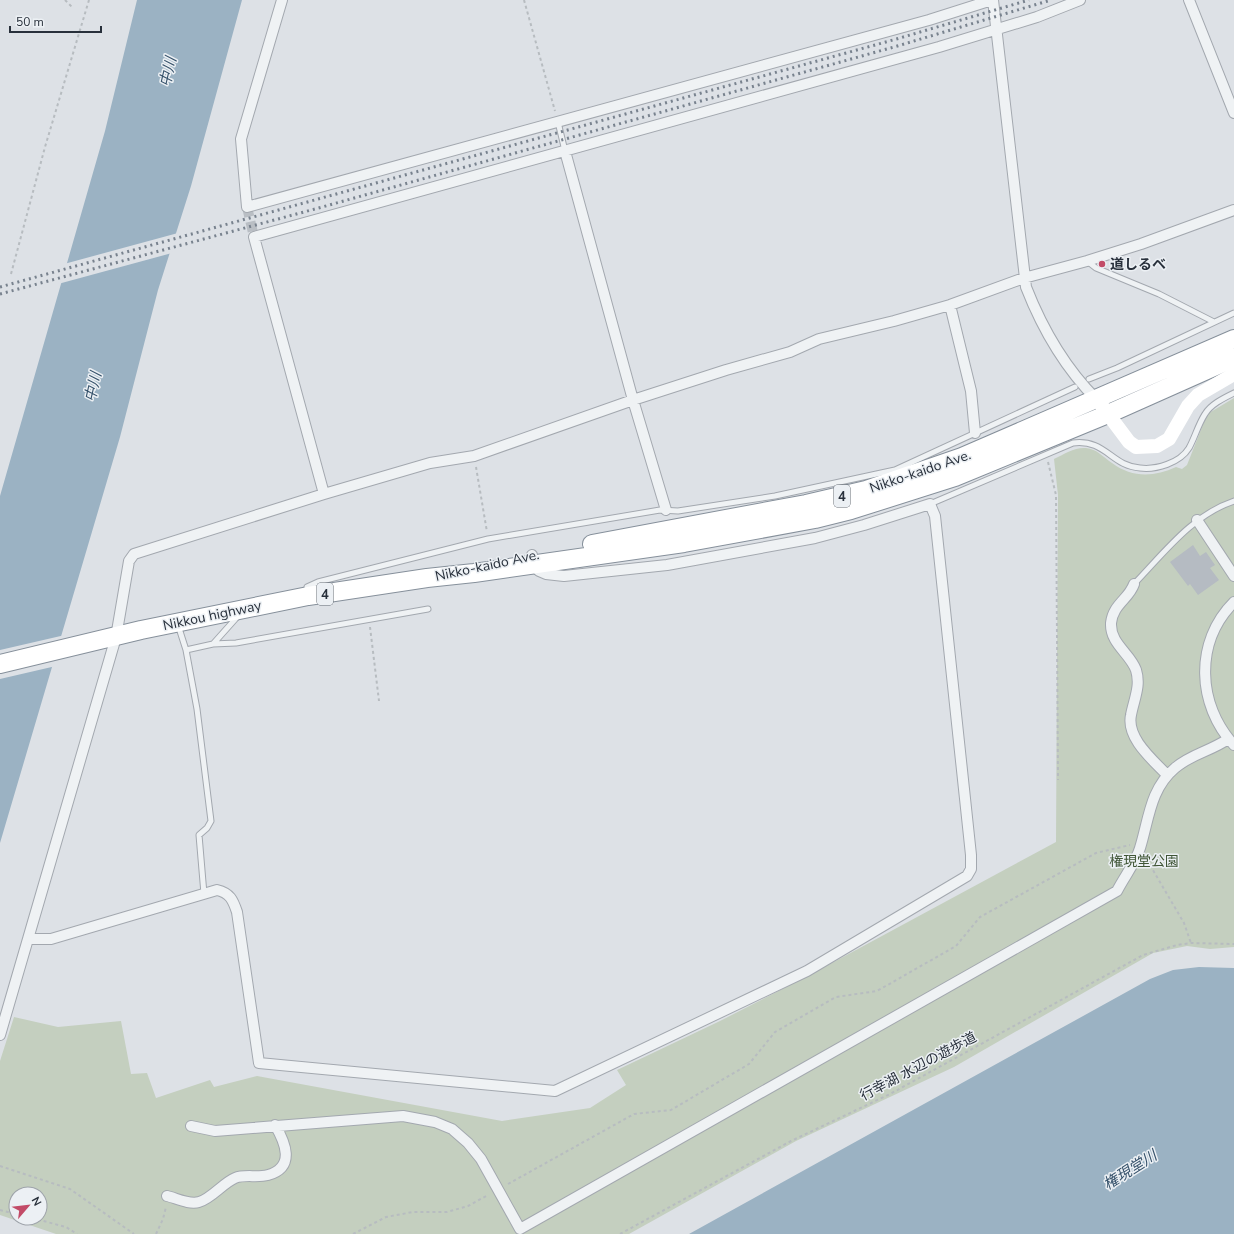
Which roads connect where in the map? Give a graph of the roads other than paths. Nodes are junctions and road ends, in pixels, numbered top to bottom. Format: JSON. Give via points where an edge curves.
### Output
{"nodes":[{"id":1,"x":282,"y":0,"type":"edge"},
{"id":2,"x":992,"y":0,"type":"edge"},
{"id":3,"x":1080,"y":0,"type":"edge"},
{"id":4,"x":1188,"y":0,"type":"edge"},
{"id":5,"x":996,"y":31,"type":"junction"},
{"id":6,"x":1234,"y":113,"type":"edge"},
{"id":7,"x":558,"y":122,"type":"junction"},
{"id":8,"x":565,"y":151,"type":"junction"},
{"id":9,"x":1234,"y":210,"type":"edge"},
{"id":10,"x":1087,"y":261,"type":"junction"},
{"id":11,"x":1024,"y":278,"type":"junction"},
{"id":12,"x":950,"y":305,"type":"junction"},
{"id":13,"x":1234,"y":313,"type":"edge"},
{"id":14,"x":1214,"y":322,"type":"junction"},
{"id":15,"x":1234,"y":339,"type":"edge"},
{"id":16,"x":1234,"y":358,"type":"edge"},
{"id":17,"x":1234,"y":374,"type":"edge"},
{"id":18,"x":1089,"y":379,"type":"dead end"},
{"id":19,"x":1075,"y":387,"type":"dead end"},
{"id":20,"x":1234,"y":393,"type":"edge"},
{"id":21,"x":633,"y":400,"type":"junction"},
{"id":22,"x":1097,"y":400,"type":"junction"},
{"id":23,"x":1108,"y":414,"type":"junction"},
{"id":24,"x":975,"y":433,"type":"junction"},
{"id":25,"x":896,"y":475,"type":"junction"},
{"id":26,"x":324,"y":494,"type":"junction"},
{"id":27,"x":1234,"y":501,"type":"edge"},
{"id":28,"x":930,"y":504,"type":"junction"},
{"id":29,"x":666,"y":510,"type":"junction"},
{"id":30,"x":1197,"y":520,"type":"junction"},
{"id":31,"x":532,"y":560,"type":"junction"},
{"id":32,"x":1234,"y":576,"type":"edge"},
{"id":33,"x":427,"y":578,"type":"joint"},
{"id":34,"x":1134,"y":584,"type":"joint"},
{"id":35,"x":308,"y":596,"type":"junction"},
{"id":36,"x":1234,"y":602,"type":"edge"},
{"id":37,"x":246,"y":608,"type":"junction"},
{"id":38,"x":428,"y":609,"type":"dead end"},
{"id":39,"x":177,"y":622,"type":"junction"},
{"id":40,"x":116,"y":637,"type":"junction"},
{"id":41,"x":213,"y":644,"type":"junction"},
{"id":42,"x":186,"y":650,"type":"junction"},
{"id":43,"x":0,"y":664,"type":"edge"},
{"id":44,"x":1231,"y":742,"type":"edge"},
{"id":45,"x":1167,"y":775,"type":"junction"},
{"id":46,"x":204,"y":894,"type":"junction"},
{"id":47,"x":28,"y":939,"type":"junction"},
{"id":48,"x":0,"y":1035,"type":"edge"},
{"id":49,"x":275,"y":1125,"type":"junction"},
{"id":50,"x":191,"y":1126,"type":"dead end"},
{"id":51,"x":167,"y":1196,"type":"road end"}],
"edges":[{"from":1,"to":7,"type":"street","via":[[241,139],[247,207]]},
{"from":2,"to":5,"type":"street"},
{"from":2,"to":7,"type":"street","via":[[929,20]]},
{"from":3,"to":5,"type":"street"},
{"from":4,"to":6,"type":"street"},
{"from":5,"to":8,"type":"street"},
{"from":5,"to":11,"type":"street"},
{"from":7,"to":8,"type":"lane"},
{"from":8,"to":21,"type":"street"},
{"from":8,"to":26,"type":"street","via":[[254,237]]},
{"from":9,"to":10,"type":"street"},
{"from":10,"to":11,"type":"street"},
{"from":10,"to":14,"type":"lane","via":[[1096,268],[1159,294]]},
{"from":11,"to":12,"type":"street"},
{"from":11,"to":22,"type":"street","via":[[1036,313],[1051,341]]},
{"from":12,"to":21,"type":"street","via":[[819,339],[790,352]]},
{"from":12,"to":24,"type":"street","via":[[971,392]]},
{"from":13,"to":14,"type":"lane"},
{"from":14,"to":18,"type":"lane"},
{"from":15,"to":22,"type":"highway","name":"Nikko-kaido Ave.","number":"4"},
{"from":16,"to":23,"type":"highway","name":"Nikko-kaido Ave.","number":"4"},
{"from":17,"to":23,"type":"street","via":[[1198,395],[1188,406],[1169,439],[1157,446],[1136,447],[1129,442]]},
{"from":19,"to":24,"type":"lane"},
{"from":20,"to":28,"type":"lane","via":[[1217,402],[1205,414],[1182,455],[1155,468],[1131,467],[1121,463],[1100,447],[1089,443],[1073,443]]},
{"from":21,"to":26,"type":"street","via":[[474,456],[430,463]]},
{"from":21,"to":29,"type":"street"},
{"from":22,"to":23,"type":"street"},
{"from":22,"to":25,"type":"highway","name":"Nikko-kaido Ave.","number":"4","via":[[962,457]]},
{"from":23,"to":31,"type":"highway","name":"Nikko-kaido Ave.","number":"4","via":[[955,477],[851,510],[815,519],[684,542]]},
{"from":24,"to":25,"type":"lane"},
{"from":25,"to":29,"type":"lane","via":[[678,511]]},
{"from":25,"to":31,"type":"highway","name":"Nikko-kaido Ave.","number":"4","via":[[866,490]]},
{"from":26,"to":40,"type":"street","via":[[134,554],[129,561]]},
{"from":27,"to":30,"type":"lane"},
{"from":28,"to":31,"type":"street","via":[[815,538],[666,564],[564,576],[539,572]]},
{"from":28,"to":46,"type":"street","via":[[935,516],[971,869],[967,876],[807,971],[555,1091],[259,1063],[233,899],[226,892],[217,890]]},
{"from":29,"to":35,"type":"lane","via":[[488,539],[318,582],[307,587]]},
{"from":30,"to":32,"type":"street"},
{"from":30,"to":34,"type":"lane"},
{"from":31,"to":33,"type":"highway","name":"Nikko-kaido Ave.","number":"4"},
{"from":33,"to":35,"type":"highway","name":"Nikkou highway","number":"4"},
{"from":34,"to":45,"type":"street","via":[[1133,589],[1113,614],[1112,631],[1137,674],[1138,693],[1131,716],[1132,730],[1145,751]]},
{"from":35,"to":37,"type":"highway","name":"Nikkou highway","number":"4"},
{"from":36,"to":44,"type":"street","via":[[1213,633],[1205,663],[1205,684],[1210,706],[1221,729]]},
{"from":37,"to":39,"type":"highway","name":"Nikkou highway","number":"4"},
{"from":37,"to":41,"type":"lane"},
{"from":38,"to":41,"type":"lane","via":[[236,643]]},
{"from":39,"to":40,"type":"highway","name":"Nikkou highway","number":"4"},
{"from":39,"to":42,"type":"lane"},
{"from":40,"to":43,"type":"highway","name":"Nikkou highway","number":"4"},
{"from":40,"to":47,"type":"street"},
{"from":41,"to":42,"type":"lane"},
{"from":42,"to":46,"type":"lane","via":[[197,709],[211,821],[199,835]]},
{"from":44,"to":45,"type":"street","via":[[1190,757]]},
{"from":45,"to":49,"type":"street","via":[[1153,798],[1140,849],[1117,891],[520,1229],[481,1159],[452,1129],[435,1122],[403,1116]]},
{"from":46,"to":47,"type":"street","via":[[51,939]]},
{"from":47,"to":48,"type":"street"},
{"from":49,"to":50,"type":"street","via":[[215,1131]]},
{"from":49,"to":51,"type":"street","via":[[285,1145],[286,1156],[277,1170],[267,1175],[235,1178],[199,1202]]}]}
